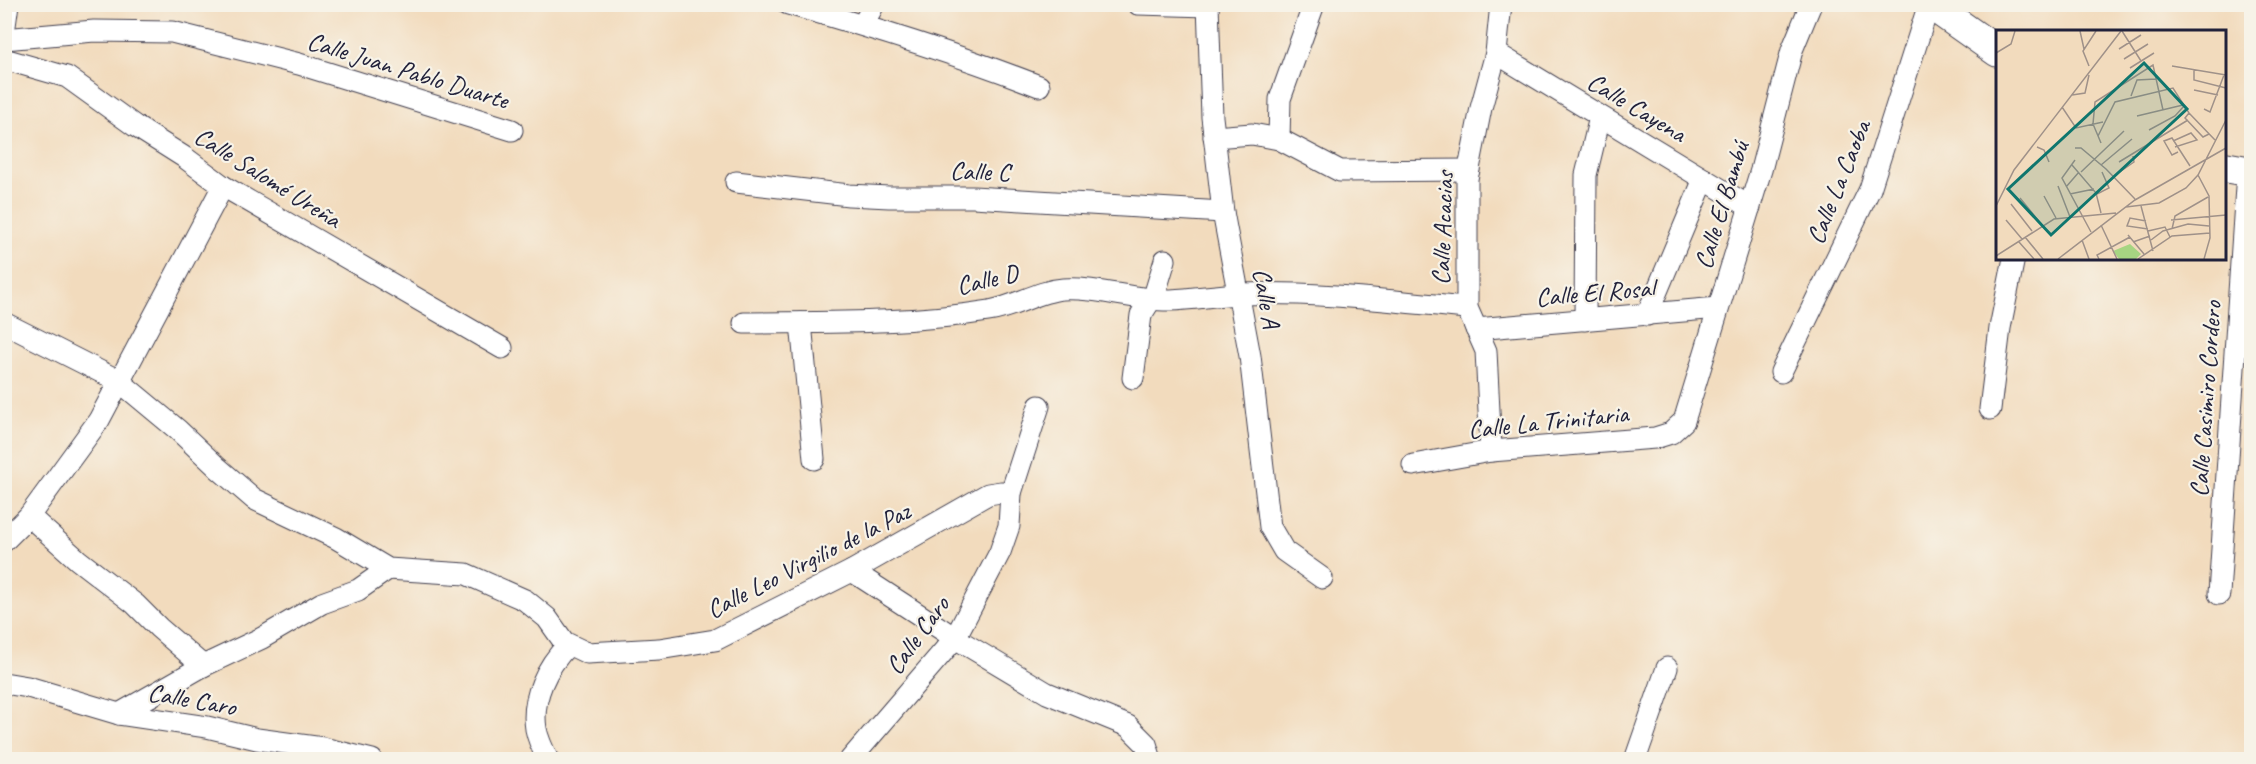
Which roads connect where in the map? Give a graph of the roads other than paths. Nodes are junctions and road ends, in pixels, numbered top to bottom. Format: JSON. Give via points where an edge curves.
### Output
{"nodes":[{"id":1,"x":8,"y":4,"type":"edge"},
{"id":2,"x":788,"y":4,"type":"edge"},
{"id":3,"x":874,"y":4,"type":"edge"},
{"id":4,"x":1138,"y":4,"type":"edge"},
{"id":5,"x":1314,"y":4,"type":"edge"},
{"id":6,"x":1502,"y":4,"type":"edge"},
{"id":7,"x":1810,"y":4,"type":"edge"},
{"id":8,"x":1930,"y":4,"type":"edge"},
{"id":9,"x":1208,"y":5,"type":"edge"},
{"id":10,"x":863,"y":25,"type":"junction"},
{"id":11,"x":4,"y":33,"type":"edge"},
{"id":12,"x":4,"y":39,"type":"edge"},
{"id":13,"x":1996,"y":51,"type":"edge"},
{"id":14,"x":1496,"y":53,"type":"junction"},
{"id":15,"x":4,"y":59,"type":"edge"},
{"id":16,"x":1039,"y":86,"type":"dead end"},
{"id":17,"x":1600,"y":117,"type":"junction"},
{"id":18,"x":513,"y":130,"type":"dead end"},
{"id":19,"x":1214,"y":137,"type":"junction"},
{"id":20,"x":1279,"y":139,"type":"junction"},
{"id":21,"x":1469,"y":170,"type":"junction"},
{"id":22,"x":2241,"y":170,"type":"edge"},
{"id":23,"x":1704,"y":179,"type":"junction"},
{"id":24,"x":736,"y":182,"type":"dead end"},
{"id":25,"x":223,"y":186,"type":"junction"},
{"id":26,"x":1750,"y":207,"type":"junction"},
{"id":27,"x":1222,"y":212,"type":"junction"},
{"id":28,"x":1165,"y":260,"type":"dead end"},
{"id":29,"x":2014,"y":260,"type":"edge"},
{"id":30,"x":1240,"y":294,"type":"junction"},
{"id":31,"x":1150,"y":299,"type":"junction"},
{"id":32,"x":1467,"y":308,"type":"junction"},
{"id":33,"x":1718,"y":309,"type":"junction"},
{"id":34,"x":1647,"y":315,"type":"junction"},
{"id":35,"x":1585,"y":320,"type":"junction"},
{"id":36,"x":4,"y":323,"type":"edge"},
{"id":37,"x":744,"y":323,"type":"dead end"},
{"id":38,"x":801,"y":323,"type":"junction"},
{"id":39,"x":1476,"y":329,"type":"junction"},
{"id":40,"x":502,"y":348,"type":"dead end"},
{"id":41,"x":1781,"y":372,"type":"dead end"},
{"id":42,"x":1132,"y":378,"type":"dead end"},
{"id":43,"x":119,"y":381,"type":"junction"},
{"id":44,"x":1039,"y":406,"type":"dead end"},
{"id":45,"x":1990,"y":409,"type":"dead end"},
{"id":46,"x":1684,"y":421,"type":"joint"},
{"id":47,"x":1491,"y":451,"type":"junction"},
{"id":48,"x":813,"y":459,"type":"dead end"},
{"id":49,"x":1413,"y":465,"type":"dead end"},
{"id":50,"x":1011,"y":493,"type":"junction"},
{"id":51,"x":29,"y":516,"type":"junction"},
{"id":52,"x":4,"y":541,"type":"edge"},
{"id":53,"x":388,"y":569,"type":"junction"},
{"id":54,"x":852,"y":571,"type":"junction"},
{"id":55,"x":1322,"y":578,"type":"dead end"},
{"id":56,"x":2220,"y":594,"type":"dead end"},
{"id":57,"x":955,"y":638,"type":"junction"},
{"id":58,"x":568,"y":645,"type":"junction"},
{"id":59,"x":203,"y":666,"type":"junction"},
{"id":60,"x":1667,"y":668,"type":"dead end"},
{"id":61,"x":4,"y":683,"type":"edge"},
{"id":62,"x":119,"y":714,"type":"junction"},
{"id":63,"x":372,"y":759,"type":"edge"},
{"id":64,"x":548,"y":759,"type":"edge"},
{"id":65,"x":850,"y":759,"type":"edge"},
{"id":66,"x":1151,"y":759,"type":"edge"},
{"id":67,"x":1635,"y":759,"type":"edge"}],
"edges":[{"from":1,"to":11,"type":"street"},
{"from":2,"to":10,"type":"street"},
{"from":3,"to":10,"type":"street"},
{"from":4,"to":9,"type":"street"},
{"from":5,"to":20,"type":"street","via":[[1280,99]]},
{"from":6,"to":14,"type":"street","name":"Calle Acacias"},
{"from":7,"to":26,"type":"street","name":"Calle El Bambú","via":[[1792,50]]},
{"from":8,"to":13,"type":"main road"},
{"from":8,"to":41,"type":"street","name":"Calle La Caoba","via":[[1870,189]]},
{"from":9,"to":19,"type":"street","name":"Calle A"},
{"from":10,"to":16,"type":"street","via":[[968,58]]},
{"from":12,"to":18,"type":"street","name":"Calle Juan Pablo Duarte","via":[[94,31],[172,32],[299,64]]},
{"from":14,"to":17,"type":"street","name":"Calle Cayena"},
{"from":14,"to":21,"type":"street","name":"Calle Acacias"},
{"from":15,"to":25,"type":"street","name":"Calle Salomé Ureña","via":[[66,77]]},
{"from":17,"to":23,"type":"street","name":"Calle Cayena"},
{"from":17,"to":35,"type":"street","via":[[1586,175]]},
{"from":19,"to":20,"type":"street","via":[[1252,134]]},
{"from":19,"to":27,"type":"street","name":"Calle A"},
{"from":20,"to":21,"type":"street","via":[[1340,171]]},
{"from":21,"to":32,"type":"street","name":"Calle Acacias"},
{"from":22,"to":56,"type":"street","name":"Calle Casimiro Cordero"},
{"from":23,"to":26,"type":"street","name":"Calle Cayena"},
{"from":23,"to":34,"type":"street"},
{"from":24,"to":27,"type":"street","name":"Calle C","via":[[849,195],[973,197]]},
{"from":25,"to":40,"type":"street","name":"Calle Salomé Ureña"},
{"from":25,"to":43,"type":"street"},
{"from":26,"to":33,"type":"street","name":"Calle El Bambú"},
{"from":27,"to":30,"type":"street","name":"Calle A"},
{"from":28,"to":31,"type":"street"},
{"from":29,"to":45,"type":"street"},
{"from":30,"to":31,"type":"street","name":"Calle D"},
{"from":30,"to":32,"type":"street","name":"Calle D","via":[[1352,296]]},
{"from":30,"to":55,"type":"street","name":"Calle A","via":[[1270,527],[1284,551]]},
{"from":31,"to":38,"type":"street","name":"Calle D","via":[[1059,289],[990,311],[886,321]]},
{"from":31,"to":42,"type":"street","via":[[1141,315]]},
{"from":32,"to":39,"type":"street","name":"Calle Acacias"},
{"from":33,"to":34,"type":"street","name":"Calle El Rosal"},
{"from":33,"to":46,"type":"street","name":"Calle El Bambú"},
{"from":34,"to":35,"type":"street","name":"Calle El Rosal"},
{"from":35,"to":39,"type":"street","name":"Calle El Rosal"},
{"from":36,"to":43,"type":"street"},
{"from":37,"to":38,"type":"street","name":"Calle D"},
{"from":38,"to":48,"type":"street"},
{"from":39,"to":47,"type":"street","name":"Calle Acacias","via":[[1486,351]]},
{"from":43,"to":51,"type":"street","via":[[99,420]]},
{"from":43,"to":53,"type":"street","via":[[254,499],[336,538]]},
{"from":44,"to":50,"type":"street","name":"Calle Caro"},
{"from":46,"to":47,"type":"street","name":"Calle La Trinitaria","via":[[1671,433],[1655,438]]},
{"from":47,"to":49,"type":"street","name":"Calle La Trinitaria"},
{"from":50,"to":54,"type":"street","name":"Calle Leo Virgilio de la Paz","via":[[988,494]]},
{"from":50,"to":57,"type":"street","name":"Calle Caro","via":[[1009,526],[1000,552]]},
{"from":51,"to":52,"type":"street"},
{"from":51,"to":59,"type":"street"},
{"from":53,"to":58,"type":"street","via":[[466,574],[525,600],[547,618]]},
{"from":53,"to":59,"type":"street","via":[[358,591],[321,603],[262,638]]},
{"from":54,"to":57,"type":"street"},
{"from":54,"to":58,"type":"street","name":"Calle Leo Virgilio de la Paz","via":[[710,641],[592,653]]},
{"from":57,"to":65,"type":"street","name":"Calle Caro"},
{"from":57,"to":66,"type":"street","via":[[1047,693],[1128,726],[1146,744]]},
{"from":58,"to":64,"type":"street","via":[[548,669],[536,711],[536,728]]},
{"from":59,"to":62,"type":"street"},
{"from":60,"to":67,"type":"street"},
{"from":61,"to":62,"type":"street","name":"Calle Caro"},
{"from":62,"to":63,"type":"street","name":"Calle Caro"}]}
